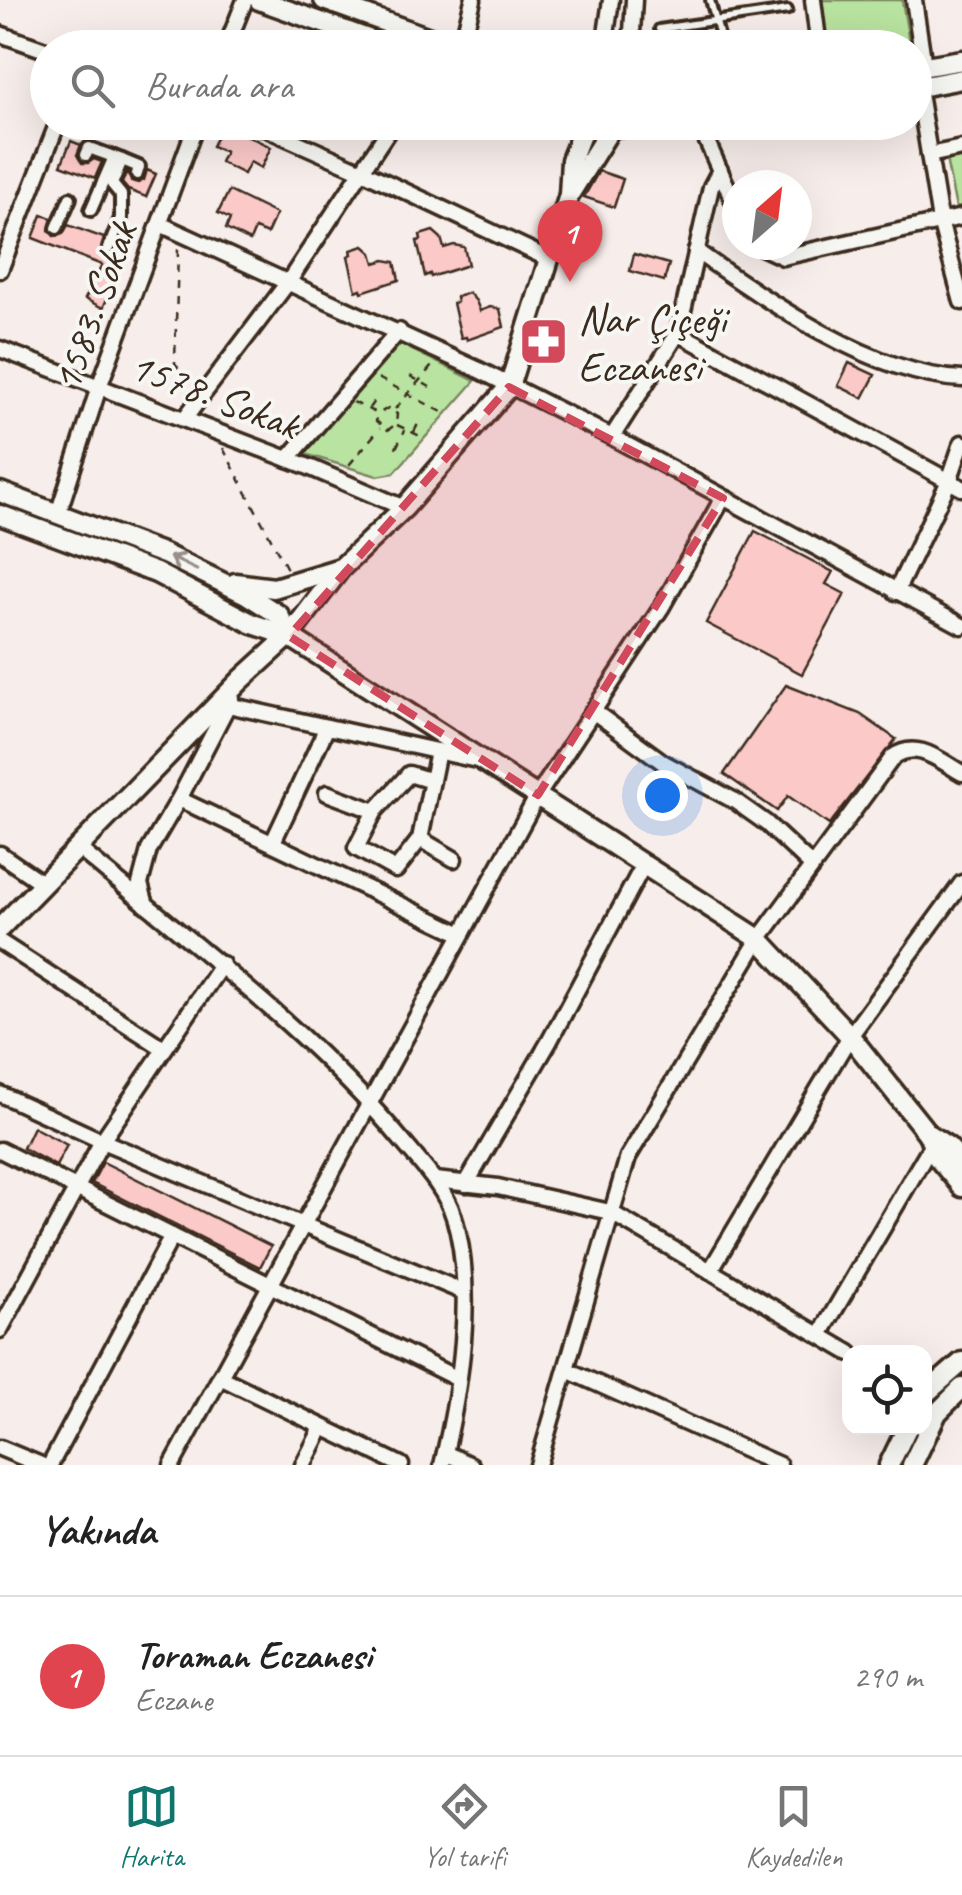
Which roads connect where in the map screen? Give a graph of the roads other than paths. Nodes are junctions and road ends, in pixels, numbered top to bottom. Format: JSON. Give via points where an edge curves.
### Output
{"nodes":[{"id":1,"x":245,"y":0,"type":"edge"},
{"id":2,"x":259,"y":0,"type":"edge"},
{"id":3,"x":324,"y":0,"type":"edge"},
{"id":4,"x":474,"y":0,"type":"edge"},
{"id":5,"x":610,"y":0,"type":"edge"},
{"id":6,"x":634,"y":0,"type":"edge"},
{"id":7,"x":710,"y":0,"type":"edge"},
{"id":8,"x":812,"y":0,"type":"edge"},
{"id":9,"x":914,"y":0,"type":"edge"},
{"id":10,"x":788,"y":10,"type":"dead end"},
{"id":11,"x":716,"y":20,"type":"junction"},
{"id":12,"x":659,"y":29,"type":"dead end"},
{"id":13,"x":233,"y":30,"type":"edge"},
{"id":14,"x":343,"y":30,"type":"edge"},
{"id":15,"x":409,"y":30,"type":"edge"},
{"id":16,"x":465,"y":30,"type":"edge"},
{"id":17,"x":606,"y":30,"type":"edge"},
{"id":18,"x":632,"y":30,"type":"edge"},
{"id":19,"x":718,"y":30,"type":"edge"},
{"id":20,"x":817,"y":30,"type":"edge"},
{"id":21,"x":916,"y":30,"type":"edge"},
{"id":22,"x":0,"y":34,"type":"edge"},
{"id":23,"x":30,"y":45,"type":"edge"},
{"id":24,"x":962,"y":60,"type":"edge"},
{"id":25,"x":932,"y":65,"type":"edge"},
{"id":26,"x":962,"y":80,"type":"edge"},
{"id":27,"x":932,"y":85,"type":"edge"},
{"id":28,"x":51,"y":140,"type":"edge"},
{"id":29,"x":190,"y":140,"type":"edge"},
{"id":30,"x":292,"y":140,"type":"edge"},
{"id":31,"x":382,"y":140,"type":"edge"},
{"id":32,"x":596,"y":140,"type":"edge"},
{"id":33,"x":706,"y":140,"type":"edge"},
{"id":34,"x":926,"y":140,"type":"edge"},
{"id":35,"x":962,"y":148,"type":"edge"},
{"id":36,"x":929,"y":154,"type":"junction"},
{"id":37,"x":86,"y":155,"type":"dead end"},
{"id":38,"x":118,"y":158,"type":"junction"},
{"id":39,"x":720,"y":170,"type":"junction"},
{"id":40,"x":362,"y":171,"type":"junction"},
{"id":41,"x":137,"y":174,"type":"dead end"},
{"id":42,"x":722,"y":175,"type":"edge"},
{"id":43,"x":70,"y":198,"type":"dead end"},
{"id":44,"x":91,"y":210,"type":"dead end"},
{"id":45,"x":962,"y":217,"type":"edge"},
{"id":46,"x":940,"y":222,"type":"junction"},
{"id":47,"x":160,"y":224,"type":"junction"},
{"id":48,"x":58,"y":228,"type":"dead end"},
{"id":49,"x":109,"y":248,"type":"dead end"},
{"id":50,"x":696,"y":251,"type":"junction"},
{"id":51,"x":812,"y":251,"type":"edge"},
{"id":52,"x":549,"y":259,"type":"junction"},
{"id":53,"x":0,"y":270,"type":"edge"},
{"id":54,"x":289,"y":281,"type":"junction"},
{"id":55,"x":962,"y":302,"type":"edge"},
{"id":56,"x":399,"y":331,"type":"junction"},
{"id":57,"x":678,"y":333,"type":"junction"},
{"id":58,"x":0,"y":349,"type":"edge"},
{"id":59,"x":962,"y":380,"type":"edge"},
{"id":60,"x":98,"y":387,"type":"junction"},
{"id":61,"x":509,"y":388,"type":"junction"},
{"id":62,"x":185,"y":418,"type":"junction"},
{"id":63,"x":612,"y":436,"type":"junction"},
{"id":64,"x":962,"y":442,"type":"edge"},
{"id":65,"x":288,"y":460,"type":"junction"},
{"id":66,"x":956,"y":485,"type":"edge"},
{"id":67,"x":0,"y":492,"type":"edge"},
{"id":68,"x":723,"y":498,"type":"junction"},
{"id":69,"x":404,"y":508,"type":"junction"},
{"id":70,"x":58,"y":514,"type":"junction"},
{"id":71,"x":0,"y":516,"type":"edge"},
{"id":72,"x":341,"y":568,"type":"junction"},
{"id":73,"x":222,"y":582,"type":"junction"},
{"id":74,"x":896,"y":592,"type":"junction"},
{"id":75,"x":962,"y":626,"type":"edge"},
{"id":76,"x":289,"y":636,"type":"junction"},
{"id":77,"x":241,"y":680,"type":"junction"},
{"id":78,"x":228,"y":704,"type":"junction"},
{"id":79,"x":593,"y":711,"type":"junction"},
{"id":80,"x":328,"y":727,"type":"junction"},
{"id":81,"x":438,"y":752,"type":"junction"},
{"id":82,"x":486,"y":762,"type":"junction"},
{"id":83,"x":962,"y":772,"type":"edge"},
{"id":84,"x":432,"y":781,"type":"junction"},
{"id":85,"x":326,"y":793,"type":"dead end"},
{"id":86,"x":538,"y":794,"type":"junction"},
{"id":87,"x":180,"y":799,"type":"junction"},
{"id":88,"x":375,"y":811,"type":"junction"},
{"id":89,"x":420,"y":839,"type":"junction"},
{"id":90,"x":273,"y":842,"type":"junction"},
{"id":91,"x":77,"y":847,"type":"junction"},
{"id":92,"x":0,"y":854,"type":"edge"},
{"id":93,"x":454,"y":859,"type":"dead end"},
{"id":94,"x":644,"y":864,"type":"junction"},
{"id":95,"x":812,"y":866,"type":"junction"},
{"id":96,"x":962,"y":883,"type":"edge"},
{"id":97,"x":42,"y":884,"type":"junction"},
{"id":98,"x":146,"y":905,"type":"junction"},
{"id":99,"x":0,"y":928,"type":"edge"},
{"id":100,"x":460,"y":933,"type":"junction"},
{"id":101,"x":759,"y":940,"type":"junction"},
{"id":102,"x":0,"y":942,"type":"edge"},
{"id":103,"x":222,"y":964,"type":"junction"},
{"id":104,"x":850,"y":1036,"type":"junction"},
{"id":105,"x":163,"y":1048,"type":"junction"},
{"id":106,"x":0,"y":1094,"type":"edge"},
{"id":107,"x":371,"y":1103,"type":"junction"},
{"id":108,"x":930,"y":1139,"type":"junction"},
{"id":109,"x":102,"y":1141,"type":"junction"},
{"id":110,"x":0,"y":1150,"type":"edge"},
{"id":111,"x":962,"y":1162,"type":"edge"},
{"id":112,"x":435,"y":1180,"type":"junction"},
{"id":113,"x":466,"y":1184,"type":"junction"},
{"id":114,"x":75,"y":1188,"type":"junction"},
{"id":115,"x":962,"y":1188,"type":"edge"},
{"id":116,"x":610,"y":1212,"type":"junction"},
{"id":117,"x":303,"y":1226,"type":"junction"},
{"id":118,"x":172,"y":1236,"type":"junction"},
{"id":119,"x":710,"y":1271,"type":"junction"},
{"id":120,"x":271,"y":1285,"type":"junction"},
{"id":121,"x":464,"y":1292,"type":"junction"},
{"id":122,"x":0,"y":1330,"type":"edge"},
{"id":123,"x":820,"y":1336,"type":"junction"},
{"id":124,"x":842,"y":1348,"type":"edge"},
{"id":125,"x":962,"y":1362,"type":"edge"},
{"id":126,"x":567,"y":1370,"type":"junction"},
{"id":127,"x":220,"y":1377,"type":"junction"},
{"id":128,"x":458,"y":1379,"type":"junction"},
{"id":129,"x":932,"y":1388,"type":"edge"},
{"id":130,"x":962,"y":1388,"type":"edge"},
{"id":131,"x":322,"y":1428,"type":"junction"},
{"id":132,"x":903,"y":1435,"type":"edge"},
{"id":133,"x":0,"y":1448,"type":"edge"},
{"id":134,"x":443,"y":1459,"type":"edge"},
{"id":135,"x":41,"y":1465,"type":"edge"},
{"id":136,"x":50,"y":1465,"type":"edge"},
{"id":137,"x":172,"y":1465,"type":"edge"},
{"id":138,"x":303,"y":1465,"type":"edge"},
{"id":139,"x":401,"y":1465,"type":"edge"},
{"id":140,"x":471,"y":1465,"type":"edge"},
{"id":141,"x":538,"y":1465,"type":"edge"},
{"id":142,"x":778,"y":1465,"type":"edge"},
{"id":143,"x":889,"y":1465,"type":"edge"},
{"id":144,"x":912,"y":1465,"type":"edge"}],
"edges":[{"from":1,"to":13,"type":"street"},
{"from":2,"to":14,"type":"street"},
{"from":3,"to":15,"type":"street"},
{"from":4,"to":16,"type":"street"},
{"from":5,"to":17,"type":"street"},
{"from":6,"to":18,"type":"street"},
{"from":7,"to":11,"type":"lane"},
{"from":8,"to":20,"type":"street"},
{"from":9,"to":21,"type":"street"},
{"from":10,"to":11,"type":"lane"},
{"from":11,"to":12,"type":"lane"},
{"from":11,"to":19,"type":"lane"},
{"from":22,"to":23,"type":"street"},
{"from":24,"to":25,"type":"street"},
{"from":26,"to":27,"type":"street"},
{"from":28,"to":53,"type":"street"},
{"from":29,"to":47,"type":"street","name":"1583. Sokak"},
{"from":30,"to":40,"type":"street"},
{"from":31,"to":40,"type":"street"},
{"from":32,"to":52,"type":"street"},
{"from":33,"to":39,"type":"street"},
{"from":34,"to":36,"type":"street"},
{"from":35,"to":36,"type":"street"},
{"from":36,"to":46,"type":"street"},
{"from":37,"to":38,"type":"street","via":[[89,148]]},
{"from":38,"to":41,"type":"street","via":[[139,167]]},
{"from":38,"to":44,"type":"street"},
{"from":38,"to":49,"type":"street","via":[[112,184],[122,194],[121,218]]},
{"from":39,"to":42,"type":"street"},
{"from":39,"to":50,"type":"street"},
{"from":40,"to":52,"type":"street"},
{"from":40,"to":54,"type":"street"},
{"from":43,"to":48,"type":"street"},
{"from":45,"to":46,"type":"street"},
{"from":46,"to":51,"type":"street"},
{"from":46,"to":55,"type":"street"},
{"from":47,"to":54,"type":"street"},
{"from":47,"to":60,"type":"street","name":"1583. Sokak"},
{"from":50,"to":57,"type":"street"},
{"from":50,"to":59,"type":"street","via":[[775,304],[882,362]]},
{"from":52,"to":61,"type":"street"},
{"from":54,"to":56,"type":"street"},
{"from":54,"to":62,"type":"street"},
{"from":56,"to":61,"type":"street"},
{"from":56,"to":65,"type":"street"},
{"from":57,"to":63,"type":"street"},
{"from":57,"to":66,"type":"street"},
{"from":58,"to":60,"type":"street","name":"1578. Sokak"},
{"from":60,"to":62,"type":"street","name":"1578. Sokak"},
{"from":60,"to":70,"type":"street","name":"1583. Sokak"},
{"from":61,"to":63,"type":"street"},
{"from":61,"to":69,"type":"street"},
{"from":62,"to":65,"type":"street","name":"1578. Sokak"},
{"from":63,"to":68,"type":"street"},
{"from":64,"to":66,"type":"street"},
{"from":65,"to":69,"type":"street","name":"1578. Sokak"},
{"from":66,"to":74,"type":"street"},
{"from":67,"to":70,"type":"street"},
{"from":68,"to":74,"type":"street"},
{"from":68,"to":79,"type":"street"},
{"from":69,"to":72,"type":"street"},
{"from":73,"to":70,"type":"street","one_way":true},
{"from":71,"to":76,"type":"street","via":[[156,573]]},
{"from":72,"to":73,"type":"street","via":[[274,588]]},
{"from":72,"to":76,"type":"street"},
{"from":73,"to":76,"type":"street","via":[[279,615]]},
{"from":74,"to":75,"type":"street"},
{"from":76,"to":77,"type":"street"},
{"from":76,"to":82,"type":"street"},
{"from":77,"to":78,"type":"street"},
{"from":77,"to":91,"type":"street"},
{"from":78,"to":80,"type":"street"},
{"from":78,"to":87,"type":"street"},
{"from":79,"to":86,"type":"street"},
{"from":79,"to":95,"type":"street","via":[[664,763],[736,801]]},
{"from":80,"to":81,"type":"street"},
{"from":80,"to":90,"type":"street"},
{"from":81,"to":82,"type":"street"},
{"from":81,"to":84,"type":"street"},
{"from":82,"to":86,"type":"street"},
{"from":83,"to":95,"type":"street","via":[[915,748],[903,749]]},
{"from":84,"to":88,"type":"street","via":[[409,774]]},
{"from":84,"to":89,"type":"street"},
{"from":85,"to":88,"type":"street"},
{"from":86,"to":94,"type":"street"},
{"from":86,"to":100,"type":"street"},
{"from":87,"to":90,"type":"street"},
{"from":87,"to":98,"type":"street","via":[[149,850],[140,884]]},
{"from":88,"to":89,"type":"street","via":[[356,848],[396,870]]},
{"from":89,"to":93,"type":"street"},
{"from":90,"to":100,"type":"street"},
{"from":91,"to":97,"type":"street"},
{"from":91,"to":98,"type":"street"},
{"from":92,"to":97,"type":"street"},
{"from":94,"to":101,"type":"street"},
{"from":94,"to":113,"type":"street"},
{"from":95,"to":101,"type":"street"},
{"from":96,"to":104,"type":"street"},
{"from":97,"to":99,"type":"street"},
{"from":98,"to":103,"type":"street"},
{"from":100,"to":107,"type":"street"},
{"from":101,"to":104,"type":"street"},
{"from":101,"to":116,"type":"street","via":[[628,1157]]},
{"from":102,"to":105,"type":"street"},
{"from":103,"to":105,"type":"street"},
{"from":103,"to":107,"type":"street"},
{"from":104,"to":108,"type":"street"},
{"from":104,"to":119,"type":"street"},
{"from":105,"to":109,"type":"street"},
{"from":106,"to":109,"type":"street"},
{"from":107,"to":112,"type":"street"},
{"from":107,"to":117,"type":"street"},
{"from":108,"to":111,"type":"street"},
{"from":108,"to":115,"type":"street"},
{"from":108,"to":123,"type":"street"},
{"from":109,"to":114,"type":"street"},
{"from":109,"to":117,"type":"street"},
{"from":110,"to":114,"type":"street"},
{"from":112,"to":113,"type":"street"},
{"from":112,"to":121,"type":"street","via":[[453,1212]]},
{"from":113,"to":116,"type":"street"},
{"from":114,"to":118,"type":"street"},
{"from":114,"to":122,"type":"street"},
{"from":116,"to":119,"type":"street"},
{"from":116,"to":126,"type":"street"},
{"from":117,"to":120,"type":"street"},
{"from":117,"to":121,"type":"street"},
{"from":118,"to":120,"type":"street"},
{"from":118,"to":136,"type":"street"},
{"from":119,"to":123,"type":"street"},
{"from":120,"to":127,"type":"street"},
{"from":120,"to":128,"type":"street"},
{"from":121,"to":128,"type":"street"},
{"from":123,"to":124,"type":"street"},
{"from":125,"to":129,"type":"street"},
{"from":126,"to":141,"type":"street"},
{"from":126,"to":142,"type":"street"},
{"from":127,"to":131,"type":"street"},
{"from":127,"to":137,"type":"street"},
{"from":128,"to":134,"type":"street"},
{"from":130,"to":144,"type":"street","via":[[937,1413]]},
{"from":131,"to":138,"type":"street"},
{"from":131,"to":139,"type":"street"},
{"from":132,"to":143,"type":"street"},
{"from":133,"to":135,"type":"street"},
{"from":134,"to":140,"type":"street"}]}
